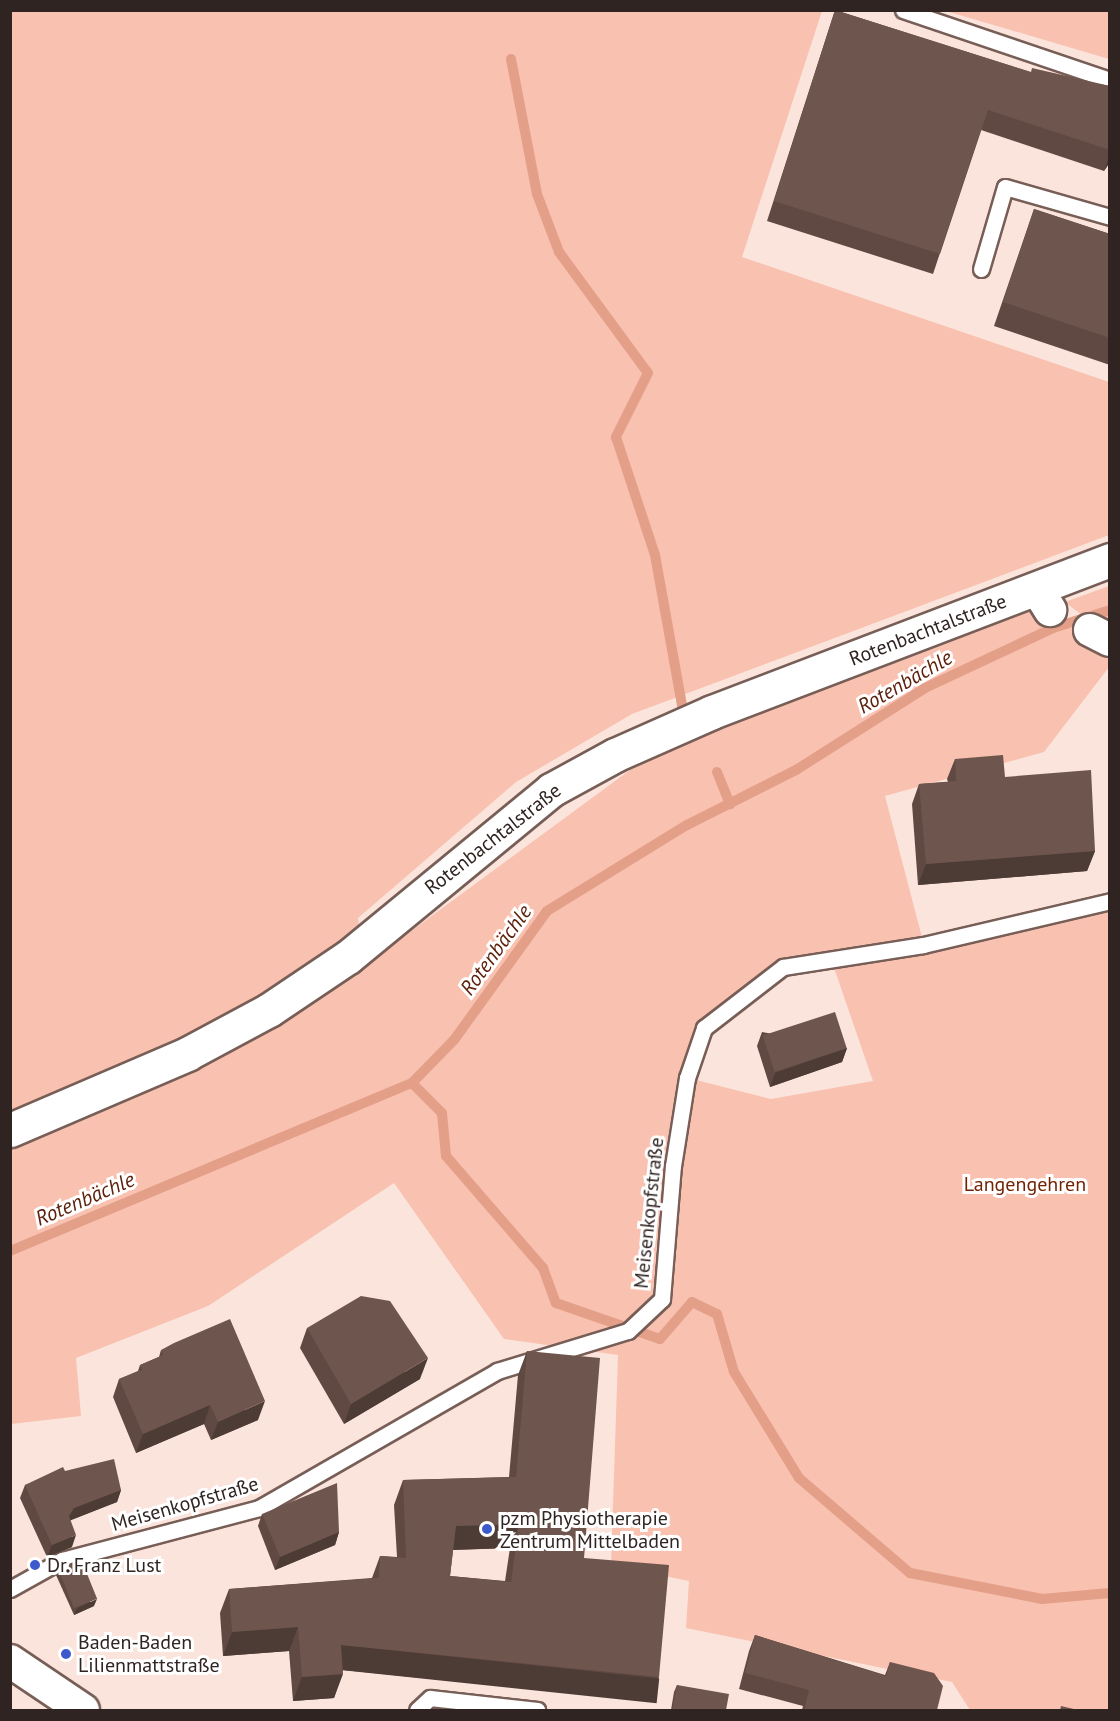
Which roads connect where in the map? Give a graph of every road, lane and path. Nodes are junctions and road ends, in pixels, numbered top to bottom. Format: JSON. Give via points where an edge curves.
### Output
{"nodes":[{"id":1,"x":903,"y":10,"type":"edge"},
{"id":2,"x":1110,"y":80,"type":"edge"},
{"id":3,"x":1110,"y":217,"type":"edge"},
{"id":4,"x":981,"y":269,"type":"dead end"},
{"id":5,"x":1110,"y":560,"type":"edge"},
{"id":6,"x":1110,"y":901,"type":"edge"},
{"id":7,"x":10,"y":1130,"type":"edge"},
{"id":8,"x":10,"y":1589,"type":"edge"},
{"id":9,"x":10,"y":1660,"type":"edge"},
{"id":10,"x":84,"y":1710,"type":"edge"},
{"id":11,"x":417,"y":1710,"type":"edge"},
{"id":12,"x":537,"y":1710,"type":"edge"}],
"edges":[{"from":1,"to":2,"type":"lane"},
{"from":3,"to":4,"type":"lane","via":[[1005,187]]},
{"from":5,"to":7,"type":"main road","name":"Rotenbachtalstraße","via":[[1044,599],[712,712],[615,754],[551,790],[348,957],[269,1010],[187,1054]]},
{"from":6,"to":8,"type":"lane","name":"Meisenkopfstraße","via":[[923,945],[783,967],[704,1028],[687,1078],[673,1166],[662,1299],[628,1331],[497,1371],[259,1508],[62,1560]]},
{"from":9,"to":10,"type":"street"},
{"from":11,"to":12,"type":"lane","via":[[430,1698]]}]}
